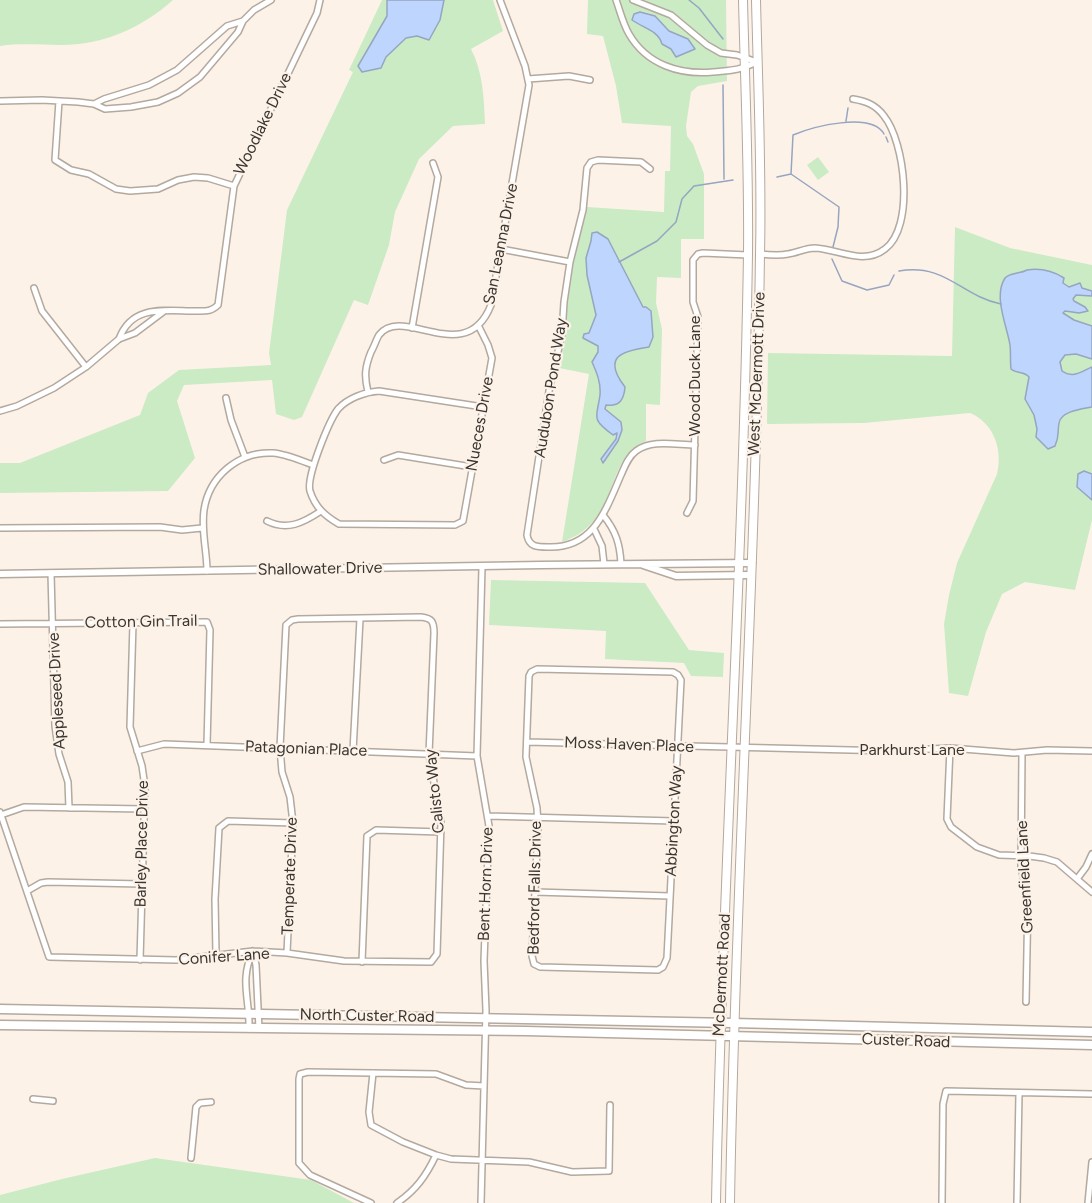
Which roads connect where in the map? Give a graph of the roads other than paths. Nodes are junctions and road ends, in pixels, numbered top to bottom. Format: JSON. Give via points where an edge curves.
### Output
{"nodes":[{"id":1,"x":271,"y":0,"type":"edge"},
{"id":2,"x":320,"y":0,"type":"edge"},
{"id":3,"x":501,"y":0,"type":"edge"},
{"id":4,"x":616,"y":0,"type":"edge"},
{"id":5,"x":633,"y":0,"type":"edge"},
{"id":6,"x":743,"y":0,"type":"edge"},
{"id":7,"x":756,"y":0,"type":"edge"},
{"id":8,"x":243,"y":21,"type":"junction"},
{"id":9,"x":744,"y":57,"type":"junction"},
{"id":10,"x":757,"y":62,"type":"junction"},
{"id":11,"x":744,"y":68,"type":"junction"},
{"id":12,"x":528,"y":79,"type":"junction"},
{"id":13,"x":590,"y":80,"type":"dead end"},
{"id":14,"x":853,"y":99,"type":"dead end"},
{"id":15,"x":0,"y":101,"type":"edge"},
{"id":16,"x":59,"y":101,"type":"junction"},
{"id":17,"x":94,"y":104,"type":"junction"},
{"id":18,"x":433,"y":163,"type":"dead end"},
{"id":19,"x":650,"y":169,"type":"dead end"},
{"id":20,"x":234,"y":186,"type":"junction"},
{"id":21,"x":501,"y":249,"type":"junction"},
{"id":22,"x":747,"y":255,"type":"junction"},
{"id":23,"x":760,"y":255,"type":"junction"},
{"id":24,"x":570,"y":262,"type":"junction"},
{"id":25,"x":34,"y":288,"type":"dead end"},
{"id":26,"x":163,"y":312,"type":"junction"},
{"id":27,"x":478,"y":327,"type":"junction"},
{"id":28,"x":412,"y":328,"type":"junction"},
{"id":29,"x":119,"y":339,"type":"junction"},
{"id":30,"x":86,"y":367,"type":"junction"},
{"id":31,"x":368,"y":392,"type":"junction"},
{"id":32,"x":226,"y":398,"type":"dead end"},
{"id":33,"x":483,"y":408,"type":"junction"},
{"id":34,"x":0,"y":411,"type":"edge"},
{"id":35,"x":695,"y":445,"type":"junction"},
{"id":36,"x":245,"y":457,"type":"junction"},
{"id":37,"x":384,"y":460,"type":"dead end"},
{"id":38,"x":313,"y":465,"type":"junction"},
{"id":39,"x":472,"y":467,"type":"junction"},
{"id":40,"x":321,"y":511,"type":"junction"},
{"id":41,"x":687,"y":513,"type":"dead end"},
{"id":42,"x":603,"y":515,"type":"junction"},
{"id":43,"x":267,"y":521,"type":"dead end"},
{"id":44,"x":0,"y":528,"type":"edge"},
{"id":45,"x":202,"y":528,"type":"junction"},
{"id":46,"x":594,"y":529,"type":"junction"},
{"id":47,"x":694,"y":563,"type":"junction"},
{"id":48,"x":739,"y":563,"type":"junction"},
{"id":49,"x":752,"y":563,"type":"junction"},
{"id":50,"x":604,"y":564,"type":"junction"},
{"id":51,"x":621,"y":564,"type":"junction"},
{"id":52,"x":639,"y":564,"type":"junction"},
{"id":53,"x":482,"y":567,"type":"junction"},
{"id":54,"x":207,"y":571,"type":"junction"},
{"id":55,"x":51,"y":573,"type":"junction"},
{"id":56,"x":0,"y":574,"type":"edge"},
{"id":57,"x":739,"y":575,"type":"junction"},
{"id":58,"x":751,"y":575,"type":"junction"},
{"id":59,"x":682,"y":576,"type":"junction"},
{"id":60,"x":360,"y":619,"type":"junction"},
{"id":61,"x":133,"y":623,"type":"junction"},
{"id":62,"x":0,"y":624,"type":"edge"},
{"id":63,"x":52,"y":624,"type":"junction"},
{"id":64,"x":737,"y":629,"type":"junction"},
{"id":65,"x":750,"y":629,"type":"junction"},
{"id":66,"x":678,"y":675,"type":"joint"},
{"id":67,"x":527,"y":742,"type":"junction"},
{"id":68,"x":207,"y":746,"type":"junction"},
{"id":69,"x":678,"y":747,"type":"junction"},
{"id":70,"x":732,"y":747,"type":"junction"},
{"id":71,"x":280,"y":748,"type":"junction"},
{"id":72,"x":745,"y":748,"type":"junction"},
{"id":73,"x":950,"y":748,"type":"junction"},
{"id":74,"x":137,"y":751,"type":"junction"},
{"id":75,"x":353,"y":751,"type":"junction"},
{"id":76,"x":1092,"y":751,"type":"edge"},
{"id":77,"x":1022,"y":753,"type":"junction"},
{"id":78,"x":429,"y":754,"type":"junction"},
{"id":79,"x":477,"y":756,"type":"junction"},
{"id":80,"x":69,"y":808,"type":"junction"},
{"id":81,"x":144,"y":810,"type":"junction"},
{"id":82,"x":1,"y":814,"type":"edge"},
{"id":83,"x":488,"y":816,"type":"junction"},
{"id":84,"x":537,"y":818,"type":"junction"},
{"id":85,"x":674,"y":821,"type":"junction"},
{"id":86,"x":293,"y":823,"type":"junction"},
{"id":87,"x":441,"y":832,"type":"junction"},
{"id":88,"x":1092,"y":854,"type":"edge"},
{"id":89,"x":1021,"y":856,"type":"junction"},
{"id":90,"x":727,"y":870,"type":"junction"},
{"id":91,"x":740,"y":871,"type":"junction"},
{"id":92,"x":1077,"y":879,"type":"junction"},
{"id":93,"x":142,"y":884,"type":"junction"},
{"id":94,"x":27,"y":891,"type":"junction"},
{"id":95,"x":535,"y":892,"type":"junction"},
{"id":96,"x":1092,"y":892,"type":"edge"},
{"id":97,"x":670,"y":896,"type":"junction"},
{"id":98,"x":253,"y":951,"type":"junction"},
{"id":99,"x":287,"y":953,"type":"junction"},
{"id":100,"x":216,"y":954,"type":"junction"},
{"id":101,"x":140,"y":960,"type":"junction"},
{"id":102,"x":434,"y":960,"type":"joint"},
{"id":103,"x":362,"y":962,"type":"junction"},
{"id":104,"x":663,"y":967,"type":"joint"},
{"id":105,"x":1026,"y":1002,"type":"dead end"},
{"id":106,"x":3,"y":1009,"type":"edge"},
{"id":107,"x":254,"y":1014,"type":"junction"},
{"id":108,"x":485,"y":1018,"type":"junction"},
{"id":109,"x":579,"y":1020,"type":"junction"},
{"id":110,"x":720,"y":1023,"type":"junction"},
{"id":111,"x":733,"y":1023,"type":"junction"},
{"id":112,"x":3,"y":1025,"type":"edge"},
{"id":113,"x":254,"y":1029,"type":"junction"},
{"id":114,"x":485,"y":1031,"type":"junction"},
{"id":115,"x":579,"y":1032,"type":"junction"},
{"id":116,"x":1092,"y":1032,"type":"edge"},
{"id":117,"x":719,"y":1036,"type":"junction"},
{"id":118,"x":733,"y":1036,"type":"junction"},
{"id":119,"x":1092,"y":1045,"type":"edge"},
{"id":120,"x":373,"y":1072,"type":"junction"},
{"id":121,"x":484,"y":1086,"type":"junction"},
{"id":122,"x":1019,"y":1093,"type":"junction"},
{"id":123,"x":1092,"y":1094,"type":"edge"},
{"id":124,"x":33,"y":1099,"type":"dead end"},
{"id":125,"x":53,"y":1101,"type":"dead end"},
{"id":126,"x":211,"y":1102,"type":"dead end"},
{"id":127,"x":610,"y":1105,"type":"dead end"},
{"id":128,"x":717,"y":1154,"type":"junction"},
{"id":129,"x":436,"y":1155,"type":"junction"},
{"id":130,"x":731,"y":1155,"type":"junction"},
{"id":131,"x":191,"y":1158,"type":"dead end"},
{"id":132,"x":482,"y":1161,"type":"junction"},
{"id":133,"x":1092,"y":1162,"type":"edge"},
{"id":134,"x":371,"y":1203,"type":"edge"},
{"id":135,"x":397,"y":1203,"type":"edge"},
{"id":136,"x":481,"y":1203,"type":"edge"},
{"id":137,"x":716,"y":1203,"type":"edge"},
{"id":138,"x":730,"y":1203,"type":"edge"},
{"id":139,"x":942,"y":1203,"type":"edge"},
{"id":140,"x":1017,"y":1203,"type":"edge"},
{"id":141,"x":1088,"y":1203,"type":"edge"}],
"edges":[{"from":1,"to":8,"type":"street"},
{"from":2,"to":20,"type":"street","name":"Woodlake Drive"},
{"from":3,"to":12,"type":"street","name":"San Leanna Drive"},
{"from":4,"to":11,"type":"street","via":[[630,35],[646,53],[667,67],[696,74]]},
{"from":5,"to":9,"type":"street","via":[[671,15],[721,53]]},
{"from":6,"to":9,"type":"main road","name":"West McDermott Drive"},
{"from":7,"to":10,"type":"main road","name":"West McDermott Drive"},
{"from":8,"to":17,"type":"street","via":[[227,26],[177,69],[150,85]]},
{"from":8,"to":17,"type":"street","via":[[200,77],[178,93],[131,107],[105,110]]},
{"from":9,"to":10,"type":"street"},
{"from":9,"to":11,"type":"main road","name":"West McDermott Drive"},
{"from":10,"to":11,"type":"street"},
{"from":10,"to":23,"type":"main road","name":"West McDermott Drive"},
{"from":11,"to":22,"type":"main road","name":"West McDermott Drive"},
{"from":12,"to":13,"type":"street","via":[[569,76]]},
{"from":12,"to":21,"type":"street","name":"San Leanna Drive"},
{"from":14,"to":23,"type":"street","via":[[866,101],[883,114],[902,158],[901,216],[893,241],[867,256],[813,248],[787,255]]},
{"from":15,"to":16,"type":"street"},
{"from":16,"to":17,"type":"street"},
{"from":16,"to":20,"type":"street","via":[[55,160],[71,170],[130,191],[158,189],[194,177]]},
{"from":18,"to":28,"type":"street","via":[[438,177]]},
{"from":19,"to":24,"type":"street","name":"Audubon Pond Way","via":[[641,162],[591,162]]},
{"from":20,"to":26,"type":"street","name":"Woodlake Drive","via":[[218,305],[209,311]]},
{"from":21,"to":24,"type":"street"},
{"from":21,"to":27,"type":"street","name":"San Leanna Drive","via":[[491,304]]},
{"from":22,"to":23,"type":"main road"},
{"from":22,"to":35,"type":"street","name":"Wood Duck Lane","via":[[703,253],[693,260],[693,302],[698,317]]},
{"from":22,"to":48,"type":"main road","name":"West McDermott Drive"},
{"from":23,"to":49,"type":"main road","name":"West McDermott Drive"},
{"from":24,"to":46,"type":"street","name":"Audubon Pond Way","via":[[562,334],[547,402],[527,535],[536,547],[557,548],[578,541]]},
{"from":25,"to":30,"type":"street","via":[[42,311]]},
{"from":26,"to":29,"type":"street","name":"Woodlake Drive","via":[[135,333]]},
{"from":26,"to":29,"type":"street","name":"Woodlake Drive","via":[[135,316]]},
{"from":27,"to":28,"type":"street","name":"San Leanna Drive","via":[[447,334]]},
{"from":27,"to":33,"type":"street","name":"Nueces Drive","via":[[492,358]]},
{"from":28,"to":31,"type":"street","name":"San Leanna Drive","via":[[391,327],[379,336],[366,365]]},
{"from":29,"to":30,"type":"street","name":"Woodlake Drive"},
{"from":30,"to":34,"type":"street","name":"Woodlake Drive","via":[[54,388]]},
{"from":31,"to":33,"type":"street"},
{"from":31,"to":38,"type":"street","via":[[338,410]]},
{"from":32,"to":36,"type":"street"},
{"from":33,"to":39,"type":"street","name":"Nueces Drive"},
{"from":35,"to":41,"type":"street","name":"Wood Duck Lane","via":[[693,501]]},
{"from":35,"to":42,"type":"street","via":[[653,444],[629,456]]},
{"from":36,"to":38,"type":"street","via":[[274,453]]},
{"from":36,"to":45,"type":"street","via":[[221,474],[210,491]]},
{"from":37,"to":39,"type":"street","via":[[398,455]]},
{"from":38,"to":40,"type":"street","via":[[309,489]]},
{"from":39,"to":40,"type":"street","name":"Nueces Drive","via":[[461,523],[455,525],[354,526],[339,524]]},
{"from":40,"to":43,"type":"street","via":[[290,526]]},
{"from":42,"to":46,"type":"street"},
{"from":42,"to":51,"type":"street","via":[[616,533]]},
{"from":44,"to":45,"type":"street"},
{"from":45,"to":54,"type":"street"},
{"from":46,"to":50,"type":"street","via":[[602,546]]},
{"from":47,"to":48,"type":"street","name":"Shallowater Drive"},
{"from":47,"to":52,"type":"street","name":"Shallowater Drive"},
{"from":47,"to":59,"type":"street"},
{"from":48,"to":49,"type":"street","name":"Shallowater Drive"},
{"from":48,"to":57,"type":"main road","name":"West McDermott Drive"},
{"from":49,"to":58,"type":"main road","name":"West McDermott Drive"},
{"from":50,"to":51,"type":"street","name":"Shallowater Drive"},
{"from":50,"to":53,"type":"street","name":"Shallowater Drive"},
{"from":51,"to":52,"type":"street","name":"Shallowater Drive"},
{"from":52,"to":59,"type":"street","name":"Shallowater Drive"},
{"from":53,"to":54,"type":"street","name":"Shallowater Drive"},
{"from":53,"to":79,"type":"street","name":"Bent Horn Drive"},
{"from":54,"to":55,"type":"street","name":"Shallowater Drive"},
{"from":55,"to":56,"type":"street","name":"Shallowater Drive"},
{"from":55,"to":63,"type":"street","name":"Appleseed Drive"},
{"from":57,"to":58,"type":"street","name":"Shallowater Drive"},
{"from":57,"to":59,"type":"street","name":"Shallowater Drive"},
{"from":57,"to":64,"type":"main road","name":"West McDermott Drive"},
{"from":58,"to":65,"type":"main road","name":"West McDermott Drive"},
{"from":60,"to":71,"type":"street","name":"Temperate Drive","via":[[289,622],[285,633]]},
{"from":60,"to":75,"type":"street"},
{"from":60,"to":78,"type":"street","name":"Calisto Way","via":[[421,617],[432,621]]},
{"from":61,"to":63,"type":"street","name":"Cotton Gin Trail"},
{"from":61,"to":68,"type":"street","name":"Cotton Gin Trail","via":[[208,624]]},
{"from":61,"to":74,"type":"street","name":"Barley Place Drive","via":[[129,712]]},
{"from":62,"to":63,"type":"street","name":"Cotton Gin Trail"},
{"from":63,"to":80,"type":"street","name":"Appleseed Drive","via":[[57,740],[68,782]]},
{"from":64,"to":65,"type":"main road"},
{"from":64,"to":70,"type":"main road","name":"West McDermott Drive"},
{"from":65,"to":72,"type":"main road","name":"West McDermott Drive"},
{"from":66,"to":67,"type":"street","name":"Bedford Falls Drive","via":[[533,670],[529,676]]},
{"from":66,"to":69,"type":"street","name":"Abbington Way"},
{"from":67,"to":69,"type":"street","name":"Moss Haven Place"},
{"from":67,"to":84,"type":"street","name":"Bedford Falls Drive","via":[[527,767]]},
{"from":68,"to":71,"type":"street","name":"Patagonian Place"},
{"from":68,"to":74,"type":"street","name":"Patagonian Place","via":[[164,744]]},
{"from":69,"to":70,"type":"street","name":"Moss Haven Place"},
{"from":69,"to":85,"type":"street","name":"Abbington Way"},
{"from":70,"to":72,"type":"street","name":"Parkhurst Lane"},
{"from":70,"to":90,"type":"main road","name":"McDermott Road"},
{"from":71,"to":75,"type":"street","name":"Patagonian Place"},
{"from":71,"to":86,"type":"street","name":"Temperate Drive"},
{"from":72,"to":73,"type":"street","name":"Parkhurst Lane"},
{"from":72,"to":91,"type":"main road","name":"McDermott Road"},
{"from":73,"to":77,"type":"street","name":"Parkhurst Lane"},
{"from":73,"to":89,"type":"street","via":[[948,823],[987,852]]},
{"from":74,"to":81,"type":"street","name":"Barley Place Drive","via":[[145,787]]},
{"from":75,"to":78,"type":"street","name":"Patagonian Place"},
{"from":76,"to":77,"type":"street","name":"Parkhurst Lane"},
{"from":77,"to":89,"type":"street","name":"Greenfield Lane"},
{"from":78,"to":79,"type":"street","name":"Patagonian Place"},
{"from":78,"to":87,"type":"street","name":"Calisto Way"},
{"from":79,"to":83,"type":"street","name":"Bent Horn Drive"},
{"from":80,"to":81,"type":"street"},
{"from":80,"to":82,"type":"street","via":[[24,807]]},
{"from":81,"to":93,"type":"street","name":"Barley Place Drive"},
{"from":82,"to":94,"type":"street"},
{"from":83,"to":84,"type":"street"},
{"from":83,"to":108,"type":"street","name":"Bent Horn Drive"},
{"from":84,"to":85,"type":"street"},
{"from":84,"to":95,"type":"street","name":"Bedford Falls Drive"},
{"from":85,"to":97,"type":"street","name":"Abbington Way"},
{"from":86,"to":99,"type":"street","name":"Temperate Drive"},
{"from":86,"to":100,"type":"street","via":[[228,821],[221,825],[215,899]]},
{"from":87,"to":102,"type":"street","name":"Calisto Way"},
{"from":87,"to":103,"type":"street","via":[[369,833]]},
{"from":88,"to":92,"type":"street"},
{"from":89,"to":92,"type":"street","via":[[1057,862]]},
{"from":89,"to":105,"type":"street","name":"Greenfield Lane","via":[[1028,897]]},
{"from":90,"to":91,"type":"main road"},
{"from":90,"to":110,"type":"main road","name":"McDermott Road"},
{"from":91,"to":111,"type":"main road","name":"McDermott Road"},
{"from":92,"to":96,"type":"street"},
{"from":93,"to":94,"type":"street","via":[[48,882]]},
{"from":93,"to":101,"type":"street","name":"Barley Place Drive"},
{"from":94,"to":101,"type":"street","name":"Conifer Lane","via":[[49,957]]},
{"from":95,"to":97,"type":"street"},
{"from":95,"to":104,"type":"street","name":"Bedford Falls Drive","via":[[534,964],[653,970]]},
{"from":97,"to":104,"type":"street","name":"Abbington Way","via":[[667,958]]},
{"from":98,"to":99,"type":"street","name":"Conifer Lane"},
{"from":98,"to":100,"type":"street","name":"Conifer Lane"},
{"from":98,"to":107,"type":"street"},
{"from":98,"to":107,"type":"street","via":[[245,975]]},
{"from":99,"to":103,"type":"street","name":"Conifer Lane"},
{"from":100,"to":101,"type":"street","name":"Conifer Lane"},
{"from":102,"to":103,"type":"street","name":"Conifer Lane"},
{"from":106,"to":107,"type":"main road","name":"North Custer Road"},
{"from":106,"to":112,"type":"main road"},
{"from":107,"to":108,"type":"main road","name":"North Custer Road"},
{"from":107,"to":113,"type":"street"},
{"from":107,"to":113,"type":"street"},
{"from":108,"to":109,"type":"main road","name":"North Custer Road"},
{"from":108,"to":114,"type":"street","name":"Bent Horn Drive"},
{"from":109,"to":110,"type":"main road","name":"North Custer Road"},
{"from":109,"to":115,"type":"main road"},
{"from":110,"to":111,"type":"main road","name":"North Custer Road"},
{"from":110,"to":117,"type":"main road","name":"McDermott Road"},
{"from":111,"to":116,"type":"main road","name":"North Custer Road"},
{"from":111,"to":118,"type":"main road","name":"McDermott Road"},
{"from":112,"to":113,"type":"main road","name":"North Custer Road"},
{"from":113,"to":114,"type":"main road","name":"North Custer Road"},
{"from":114,"to":115,"type":"main road","name":"North Custer Road"},
{"from":114,"to":121,"type":"street","name":"Bent Horn Drive"},
{"from":115,"to":117,"type":"main road","name":"North Custer Road"},
{"from":117,"to":118,"type":"main road","name":"Custer Road"},
{"from":117,"to":128,"type":"main road","name":"McDermott Road"},
{"from":118,"to":119,"type":"main road","name":"Custer Road"},
{"from":118,"to":130,"type":"main road","name":"McDermott Road"},
{"from":120,"to":121,"type":"street","via":[[436,1074],[466,1085]]},
{"from":120,"to":129,"type":"street","via":[[371,1125]]},
{"from":120,"to":134,"type":"street","via":[[308,1072],[300,1074],[299,1079],[299,1163],[310,1176]]},
{"from":121,"to":132,"type":"street","name":"Bent Horn Drive"},
{"from":122,"to":123,"type":"street"},
{"from":122,"to":139,"type":"street","via":[[946,1091]]},
{"from":122,"to":140,"type":"street"},
{"from":124,"to":125,"type":"street"},
{"from":126,"to":131,"type":"street","via":[[196,1107]]},
{"from":127,"to":132,"type":"street","via":[[609,1171],[572,1172],[529,1162]]},
{"from":128,"to":130,"type":"main road"},
{"from":128,"to":137,"type":"main road","name":"McDermott Road"},
{"from":129,"to":132,"type":"street"},
{"from":129,"to":135,"type":"street","via":[[417,1187]]},
{"from":130,"to":138,"type":"main road","name":"McDermott Road"},
{"from":132,"to":136,"type":"street","name":"Bent Horn Drive"},
{"from":133,"to":141,"type":"street"}]}
